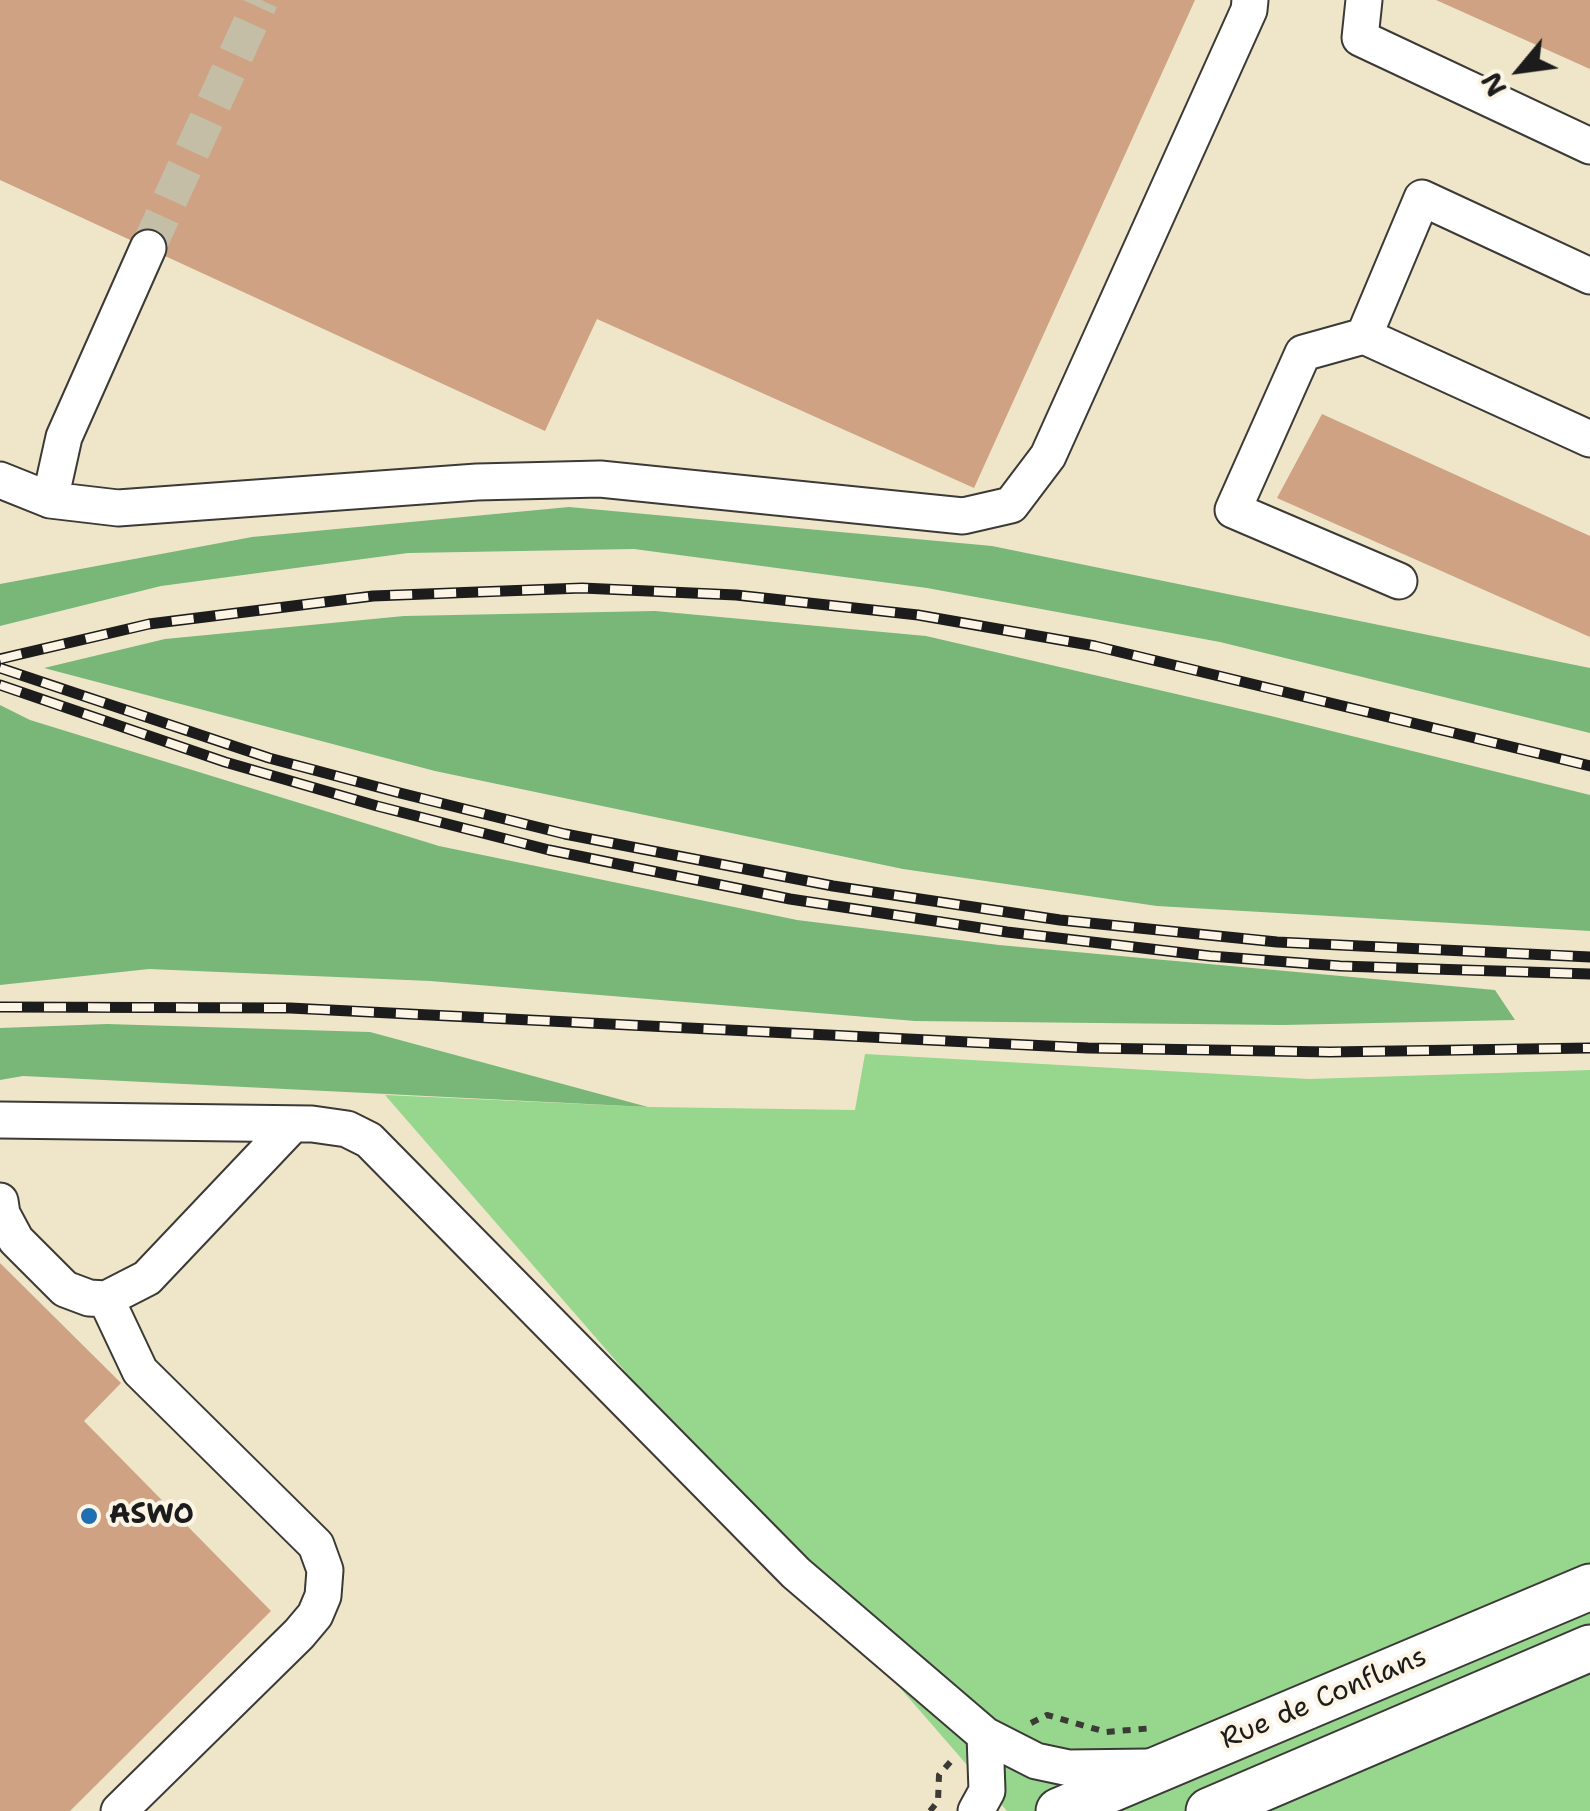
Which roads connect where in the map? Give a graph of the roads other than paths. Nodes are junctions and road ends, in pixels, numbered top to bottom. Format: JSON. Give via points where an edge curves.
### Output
{"nodes":[{"id":1,"x":1250,"y":0,"type":"edge"},
{"id":2,"x":1364,"y":0,"type":"edge"},
{"id":3,"x":1590,"y":146,"type":"edge"},
{"id":4,"x":148,"y":248,"type":"tunnel mouth"},
{"id":5,"x":1590,"y":276,"type":"edge"},
{"id":6,"x":1364,"y":336,"type":"junction"},
{"id":7,"x":1590,"y":439,"type":"edge"},
{"id":8,"x":0,"y":480,"type":"edge"},
{"id":9,"x":50,"y":500,"type":"junction"},
{"id":10,"x":1399,"y":581,"type":"dead end"},
{"id":11,"x":0,"y":1120,"type":"edge"},
{"id":12,"x":293,"y":1124,"type":"junction"},
{"id":13,"x":0,"y":1201,"type":"edge"},
{"id":14,"x":106,"y":1299,"type":"junction"},
{"id":15,"x":1590,"y":1587,"type":"edge"},
{"id":16,"x":1590,"y":1648,"type":"edge"},
{"id":17,"x":989,"y":1740,"type":"junction"},
{"id":18,"x":1168,"y":1746,"type":"junction"},
{"id":19,"x":119,"y":1811,"type":"edge"},
{"id":20,"x":976,"y":1811,"type":"edge"},
{"id":21,"x":1058,"y":1811,"type":"edge"},
{"id":22,"x":1209,"y":1811,"type":"edge"}],
"edges":[{"from":1,"to":9,"type":"lane","via":[[1048,456],[1011,505],[963,516],[600,479],[118,508]]},
{"from":2,"to":3,"type":"lane","via":[[1360,38]]},
{"from":4,"to":9,"type":"lane","via":[[64,437]]},
{"from":5,"to":6,"type":"lane","via":[[1422,198]]},
{"from":6,"to":7,"type":"lane"},
{"from":6,"to":10,"type":"lane","via":[[1303,353],[1233,510]]},
{"from":8,"to":9,"type":"lane"},
{"from":11,"to":12,"type":"lane"},
{"from":12,"to":14,"type":"lane","via":[[147,1278]]},
{"from":12,"to":17,"type":"lane","via":[[347,1129],[369,1140],[796,1574]]},
{"from":13,"to":14,"type":"lane","via":[[16,1240],[65,1289]]},
{"from":14,"to":19,"type":"lane","via":[[140,1371],[316,1545],[324,1570],[323,1596],[299,1634]]},
{"from":15,"to":18,"type":"main road","name":"Rue de Conflans"},
{"from":16,"to":22,"type":"main road","name":"Rue de Conflans"},
{"from":17,"to":18,"type":"lane","via":[[1069,1768]]},
{"from":17,"to":20,"type":"lane","via":[[987,1791]]},
{"from":18,"to":21,"type":"main road","name":"Rue de Conflans"}]}
